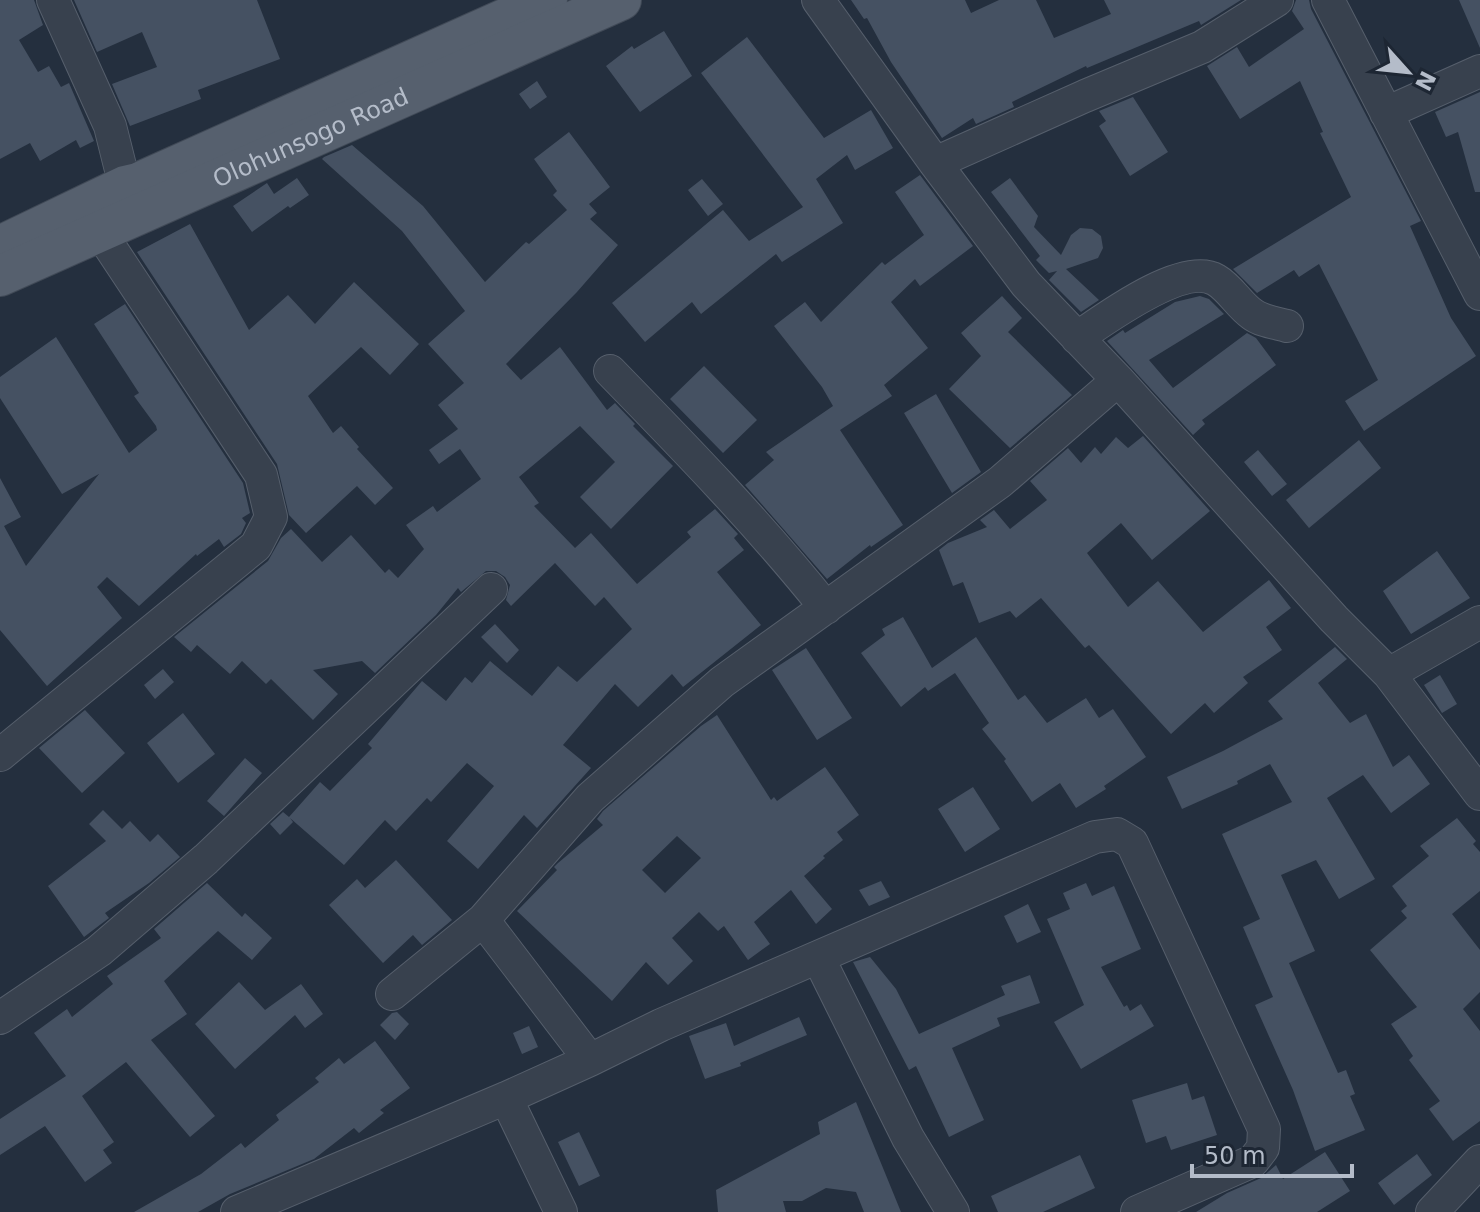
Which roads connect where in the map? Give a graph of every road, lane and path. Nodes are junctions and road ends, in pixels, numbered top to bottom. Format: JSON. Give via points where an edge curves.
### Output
{"nodes":[{"id":1,"x":53,"y":0,"type":"edge"},
{"id":2,"x":547,"y":0,"type":"edge"},
{"id":3,"x":621,"y":0,"type":"edge"},
{"id":4,"x":818,"y":0,"type":"edge"},
{"id":5,"x":1277,"y":0,"type":"edge"},
{"id":6,"x":1328,"y":0,"type":"edge"},
{"id":7,"x":436,"y":66,"type":"junction"},
{"id":8,"x":1480,"y":71,"type":"edge"},
{"id":9,"x":1386,"y":113,"type":"junction"},
{"id":10,"x":935,"y":163,"type":"junction"},
{"id":11,"x":125,"y":186,"type":"junction"},
{"id":12,"x":100,"y":232,"type":"junction"},
{"id":13,"x":0,"y":246,"type":"edge"},
{"id":14,"x":0,"y":276,"type":"edge"},
{"id":15,"x":1480,"y":294,"type":"edge"},
{"id":16,"x":1287,"y":326,"type":"dead end"},
{"id":17,"x":1077,"y":338,"type":"junction"},
{"id":18,"x":610,"y":371,"type":"dead end"},
{"id":19,"x":1118,"y":380,"type":"junction"},
{"id":20,"x":491,"y":589,"type":"dead end"},
{"id":21,"x":826,"y":608,"type":"junction"},
{"id":22,"x":1480,"y":622,"type":"edge"},
{"id":23,"x":1389,"y":674,"type":"junction"},
{"id":24,"x":0,"y":755,"type":"edge"},
{"id":25,"x":1480,"y":794,"type":"edge"},
{"id":26,"x":483,"y":920,"type":"junction"},
{"id":27,"x":818,"y":957,"type":"junction"},
{"id":28,"x":392,"y":994,"type":"dead end"},
{"id":29,"x":0,"y":1018,"type":"edge"},
{"id":30,"x":590,"y":1060,"type":"junction"},
{"id":31,"x":506,"y":1098,"type":"junction"},
{"id":32,"x":1480,"y":1161,"type":"edge"},
{"id":33,"x":1437,"y":1210,"type":"edge"},
{"id":34,"x":237,"y":1212,"type":"edge"},
{"id":35,"x":561,"y":1212,"type":"edge"},
{"id":36,"x":953,"y":1212,"type":"edge"},
{"id":37,"x":1137,"y":1212,"type":"edge"}],
"edges":[{"from":1,"to":11,"type":"street","via":[[110,126]]},
{"from":2,"to":7,"type":"main road","name":"Olohunsogo Road"},
{"from":3,"to":7,"type":"main road","name":"Olohunsogo Road"},
{"from":4,"to":10,"type":"street"},
{"from":5,"to":10,"type":"street","via":[[1202,47]]},
{"from":6,"to":9,"type":"street"},
{"from":7,"to":11,"type":"main road","name":"Olohunsogo Road"},
{"from":7,"to":12,"type":"main road","name":"Olohunsogo Road"},
{"from":8,"to":9,"type":"street"},
{"from":9,"to":15,"type":"street"},
{"from":10,"to":17,"type":"street","via":[[1026,284]]},
{"from":11,"to":13,"type":"main road","name":"Olohunsogo Road"},
{"from":12,"to":14,"type":"main road","name":"Olohunsogo Road"},
{"from":12,"to":24,"type":"street","via":[[261,475],[271,517],[256,546]]},
{"from":16,"to":17,"type":"street","via":[[1251,314],[1216,279],[1201,275],[1184,277],[1122,308]]},
{"from":17,"to":19,"type":"street"},
{"from":18,"to":21,"type":"street","via":[[726,490]]},
{"from":19,"to":21,"type":"street","via":[[1000,482]]},
{"from":19,"to":23,"type":"street"},
{"from":20,"to":29,"type":"street","via":[[206,859],[99,951]]},
{"from":21,"to":26,"type":"street","via":[[722,682],[590,798]]},
{"from":22,"to":23,"type":"street"},
{"from":23,"to":25,"type":"street"},
{"from":26,"to":28,"type":"street"},
{"from":26,"to":30,"type":"street"},
{"from":27,"to":30,"type":"street"},
{"from":27,"to":36,"type":"street","via":[[908,1138]]},
{"from":27,"to":37,"type":"street","via":[[1095,837],[1117,834],[1132,843],[1264,1129],[1263,1148],[1253,1161]]},
{"from":30,"to":31,"type":"street"},
{"from":31,"to":34,"type":"street"},
{"from":31,"to":35,"type":"street"},
{"from":32,"to":33,"type":"street"}]}
